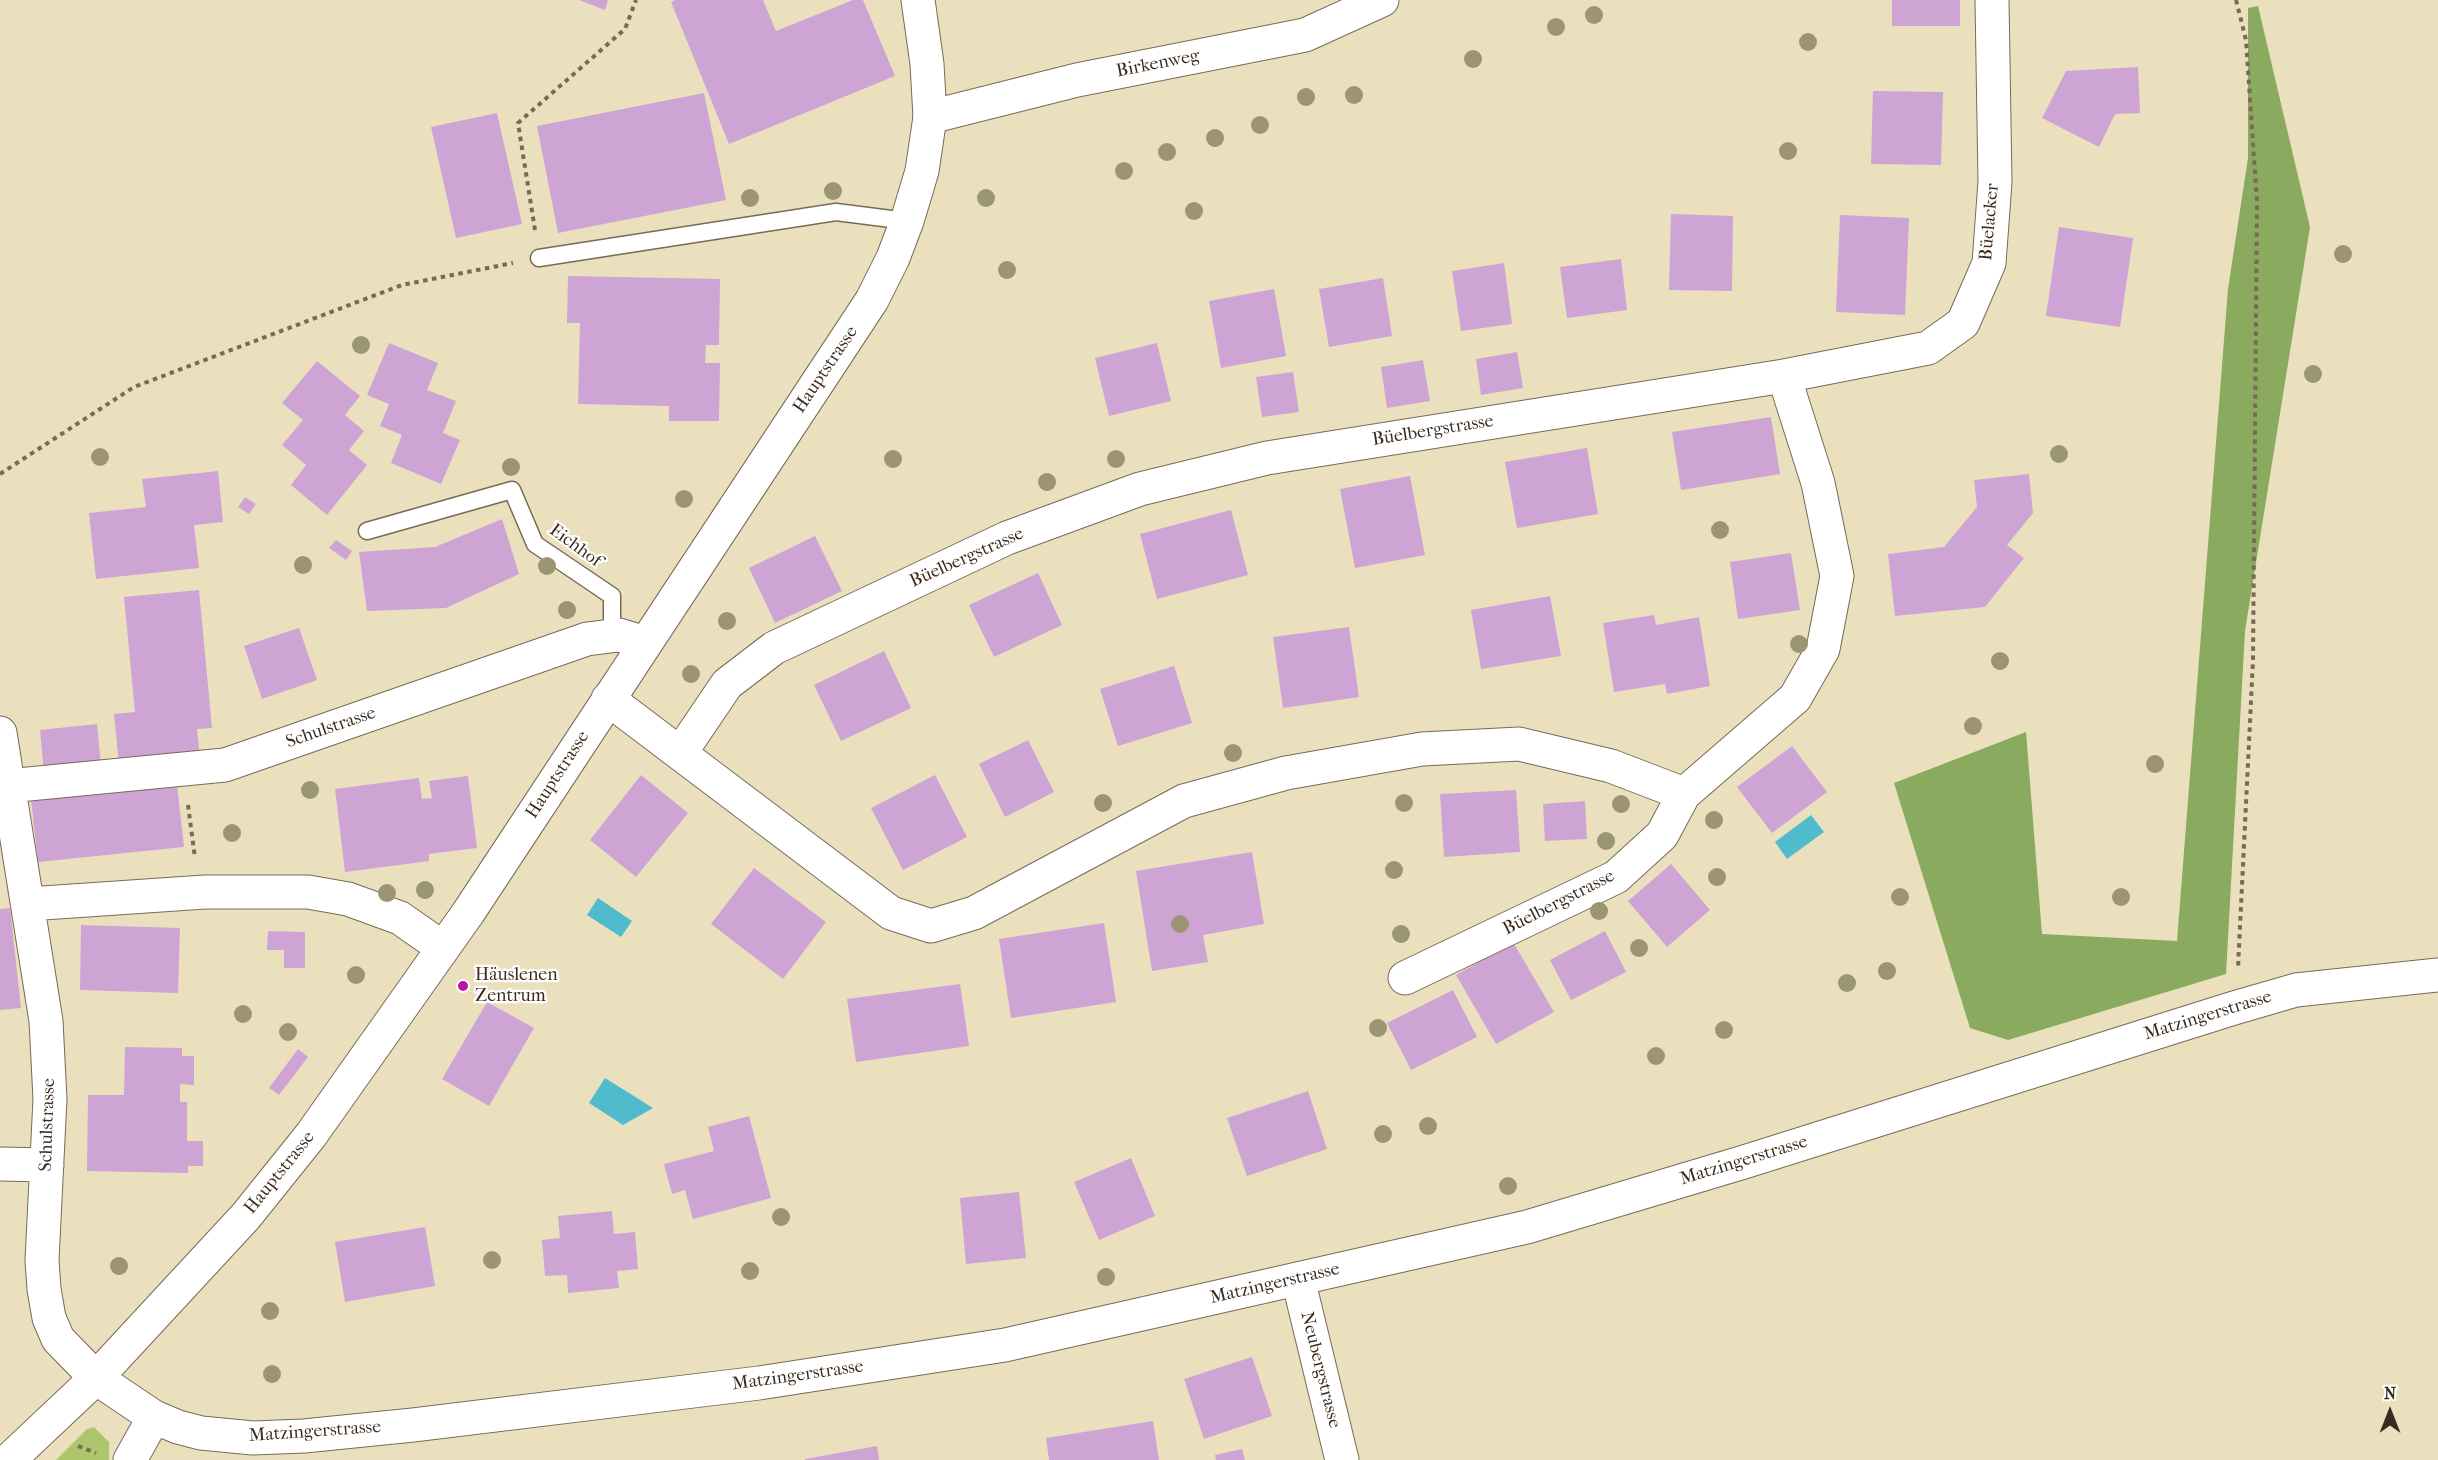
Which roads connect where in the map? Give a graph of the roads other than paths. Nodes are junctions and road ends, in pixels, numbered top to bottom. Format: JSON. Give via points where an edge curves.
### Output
{"nodes":[{"id":1,"x":918,"y":0,"type":"edge"},
{"id":2,"x":1382,"y":0,"type":"edge"},
{"id":3,"x":1992,"y":0,"type":"edge"},
{"id":4,"x":930,"y":117,"type":"junction"},
{"id":5,"x":907,"y":221,"type":"junction"},
{"id":6,"x":539,"y":258,"type":"road end"},
{"id":7,"x":1784,"y":376,"type":"junction"},
{"id":8,"x":367,"y":531,"type":"dead end"},
{"id":9,"x":612,"y":636,"type":"junction"},
{"id":10,"x":645,"y":643,"type":"junction"},
{"id":11,"x":608,"y":699,"type":"junction"},
{"id":12,"x":0,"y":733,"type":"edge"},
{"id":13,"x":681,"y":752,"type":"junction"},
{"id":14,"x":8,"y":786,"type":"junction"},
{"id":15,"x":1684,"y":794,"type":"junction"},
{"id":16,"x":28,"y":904,"type":"junction"},
{"id":17,"x":443,"y":948,"type":"junction"},
{"id":18,"x":2438,"y":975,"type":"edge"},
{"id":19,"x":1406,"y":978,"type":"dead end"},
{"id":20,"x":0,"y":1164,"type":"edge"},
{"id":21,"x":47,"y":1165,"type":"junction"},
{"id":22,"x":1298,"y":1279,"type":"junction"},
{"id":23,"x":96,"y":1378,"type":"junction"},
{"id":24,"x":154,"y":1417,"type":"junction"},
{"id":25,"x":115,"y":1457,"type":"edge"},
{"id":26,"x":9,"y":1460,"type":"edge"},
{"id":27,"x":1342,"y":1460,"type":"edge"}],
"edges":[{"from":1,"to":4,"type":"street","name":"Hauptstrasse"},
{"from":2,"to":4,"type":"street","name":"Birkenweg","via":[[1305,35],[1077,80]]},
{"from":3,"to":7,"type":"street","name":"Büelacker","via":[[1995,182],[1989,264],[1963,323],[1928,348]]},
{"from":4,"to":5,"type":"street","name":"Hauptstrasse","via":[[922,171]]},
{"from":5,"to":6,"type":"lane","via":[[836,212]]},
{"from":5,"to":10,"type":"street","name":"Hauptstrasse","via":[[872,300]]},
{"from":7,"to":13,"type":"street","name":"Büelbergstrasse","via":[[1267,458],[1140,489],[1007,537],[774,648],[727,684]]},
{"from":7,"to":15,"type":"street","name":"Büelbergstrasse","via":[[1818,483],[1837,576],[1823,649],[1795,698]]},
{"from":8,"to":9,"type":"lane","name":"Eichhof","via":[[512,490],[535,544],[612,596]]},
{"from":9,"to":10,"type":"street","name":"Schulstrasse"},
{"from":9,"to":14,"type":"street","name":"Schulstrasse","via":[[587,639],[225,765]]},
{"from":10,"to":11,"type":"street","name":"Hauptstrasse"},
{"from":11,"to":13,"type":"street"},
{"from":11,"to":17,"type":"street","name":"Hauptstrasse"},
{"from":12,"to":14,"type":"street","name":"Schulstrasse"},
{"from":13,"to":15,"type":"street","via":[[891,913],[931,926],[974,914],[1184,801],[1286,773],[1422,749],[1520,744],[1611,766]]},
{"from":14,"to":16,"type":"street","name":"Schulstrasse"},
{"from":15,"to":19,"type":"street","name":"Büelbergstrasse","via":[[1662,835],[1616,877]]},
{"from":16,"to":17,"type":"street","via":[[205,891],[308,892],[348,899],[400,918]]},
{"from":16,"to":21,"type":"street","name":"Schulstrasse","via":[[50,1060]]},
{"from":17,"to":23,"type":"street","name":"Hauptstrasse","via":[[311,1135],[246,1216]]},
{"from":18,"to":22,"type":"street","name":"Matzingerstrasse","via":[[2296,990],[1527,1227]]},
{"from":20,"to":21,"type":"street"},
{"from":21,"to":23,"type":"street","name":"Schulstrasse","via":[[42,1260],[49,1318],[58,1339]]},
{"from":22,"to":24,"type":"street","name":"Matzingerstrasse","via":[[1005,1345],[759,1383],[413,1425],[253,1438],[201,1433]]},
{"from":22,"to":27,"type":"street","name":"Neubergstrasse"},
{"from":23,"to":24,"type":"street","name":"Matzingerstrasse"},
{"from":23,"to":26,"type":"street","name":"Hauptstrasse"},
{"from":24,"to":25,"type":"street"}]}
